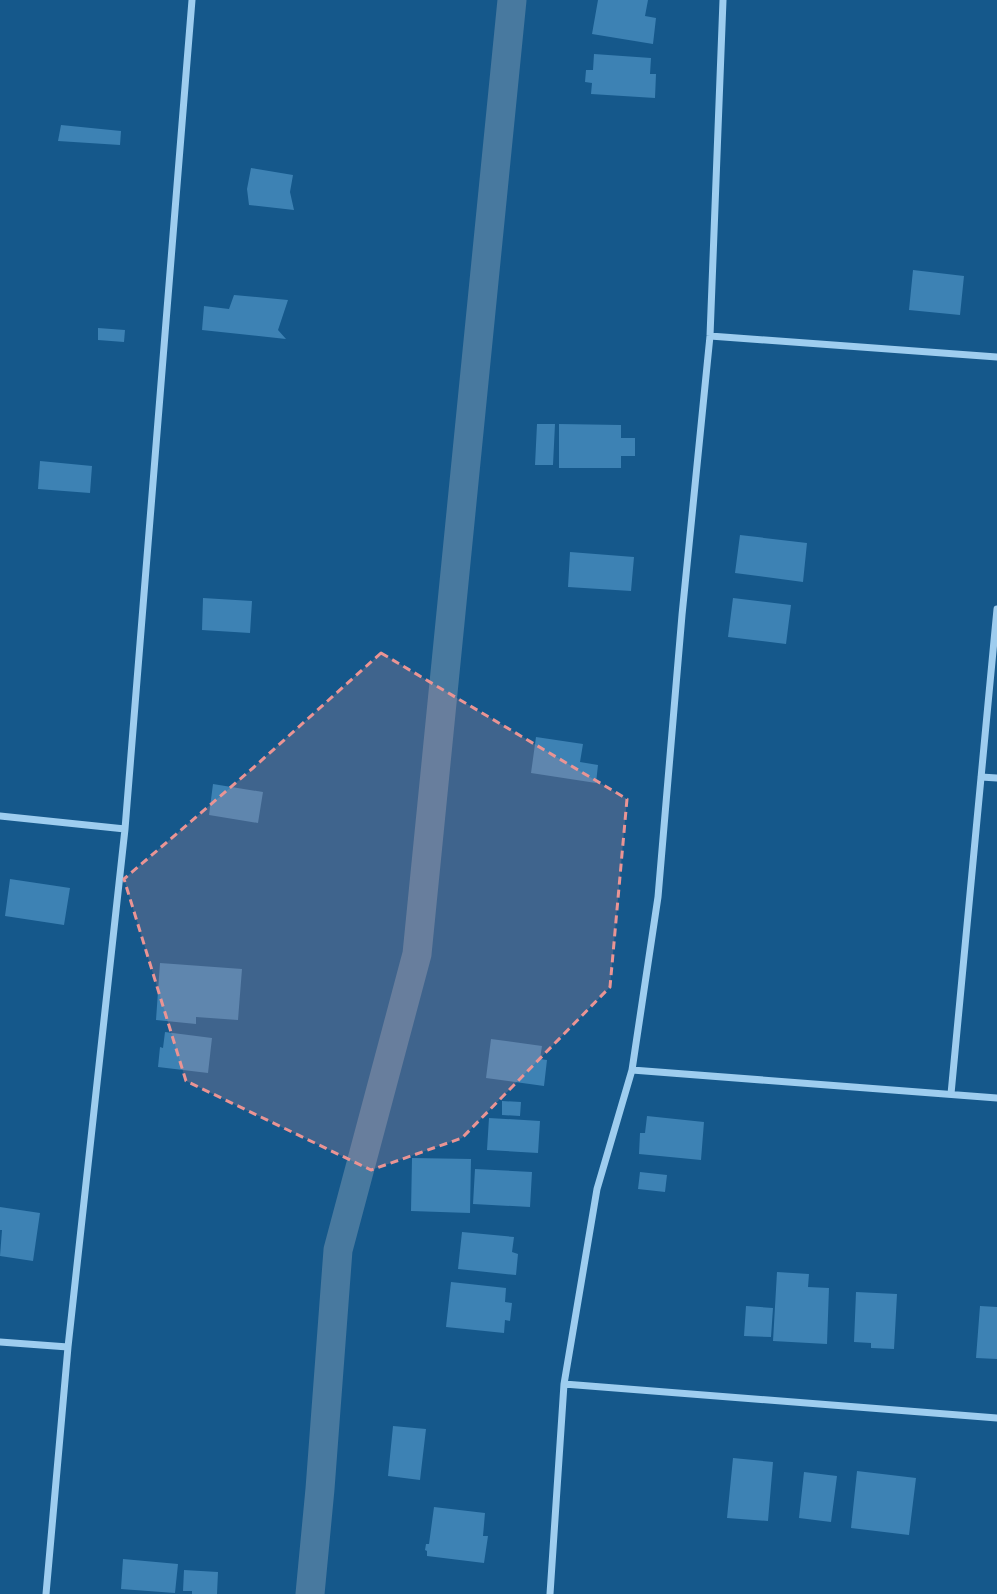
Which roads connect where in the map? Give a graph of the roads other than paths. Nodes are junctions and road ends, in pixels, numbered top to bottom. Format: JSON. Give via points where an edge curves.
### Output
{"nodes":[{"id":1,"x":192,"y":0,"type":"edge"},
{"id":2,"x":723,"y":0,"type":"edge"},
{"id":3,"x":710,"y":336,"type":"junction"},
{"id":4,"x":997,"y":357,"type":"edge"},
{"id":5,"x":997,"y":609,"type":"edge"},
{"id":6,"x":981,"y":777,"type":"junction"},
{"id":7,"x":997,"y":778,"type":"edge"},
{"id":8,"x":0,"y":816,"type":"edge"},
{"id":9,"x":124,"y":829,"type":"junction"},
{"id":10,"x":632,"y":1070,"type":"junction"},
{"id":11,"x":951,"y":1094,"type":"junction"},
{"id":12,"x":997,"y":1098,"type":"edge"},
{"id":13,"x":0,"y":1342,"type":"edge"},
{"id":14,"x":68,"y":1347,"type":"junction"},
{"id":15,"x":564,"y":1384,"type":"junction"},
{"id":16,"x":997,"y":1418,"type":"edge"},
{"id":17,"x":46,"y":1594,"type":"edge"},
{"id":18,"x":550,"y":1594,"type":"edge"}],
"edges":[{"from":1,"to":9,"type":"street"},
{"from":2,"to":3,"type":"street"},
{"from":3,"to":4,"type":"street"},
{"from":3,"to":10,"type":"street","via":[[682,615],[658,897]]},
{"from":5,"to":6,"type":"street"},
{"from":6,"to":7,"type":"street"},
{"from":6,"to":11,"type":"street"},
{"from":8,"to":9,"type":"street"},
{"from":9,"to":14,"type":"street"},
{"from":10,"to":11,"type":"street"},
{"from":10,"to":15,"type":"street","via":[[597,1189]]},
{"from":11,"to":12,"type":"street"},
{"from":13,"to":14,"type":"street"},
{"from":14,"to":17,"type":"street"},
{"from":15,"to":16,"type":"street"},
{"from":15,"to":18,"type":"street"}]}
